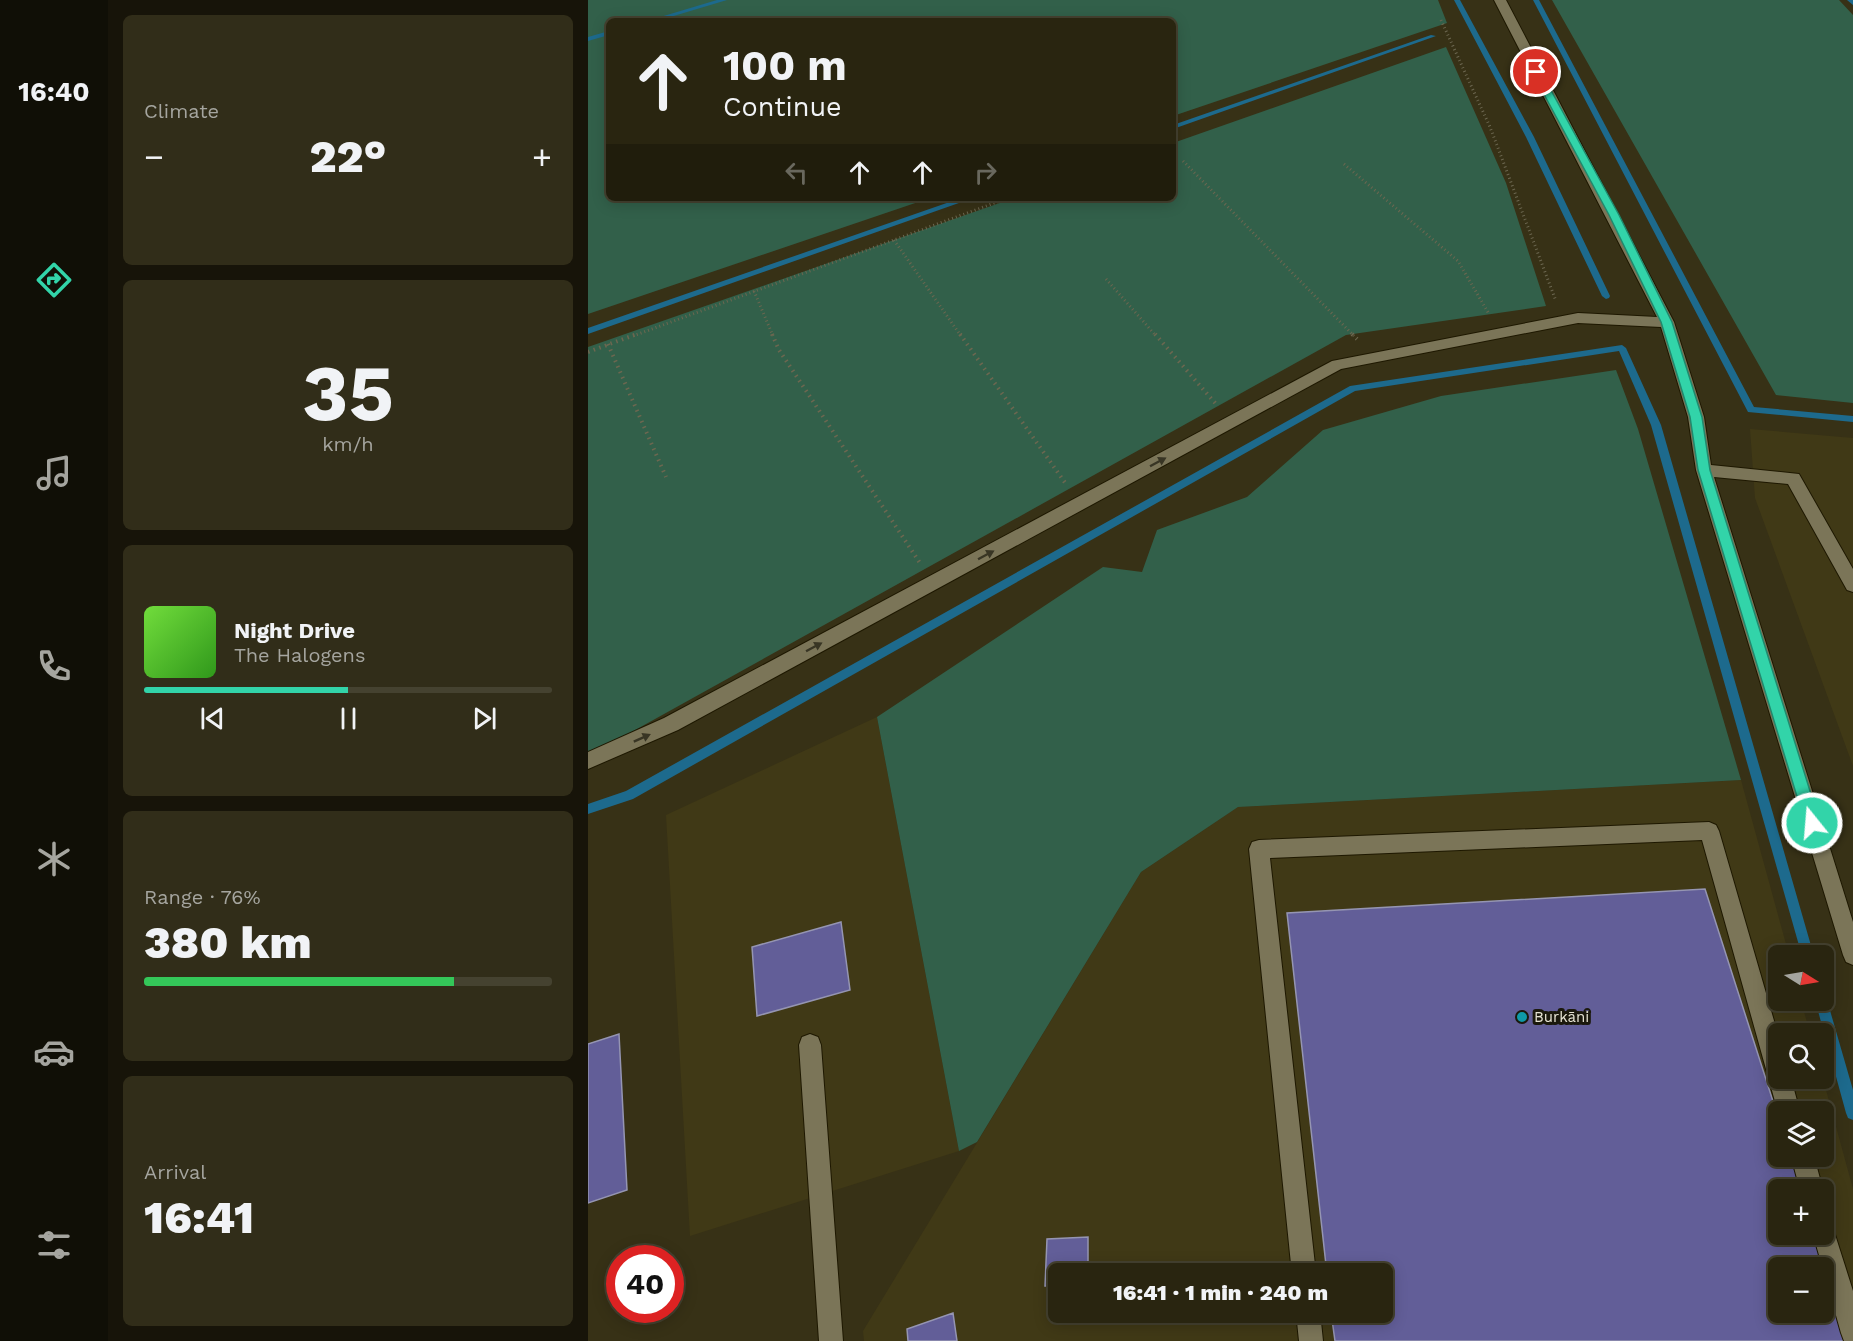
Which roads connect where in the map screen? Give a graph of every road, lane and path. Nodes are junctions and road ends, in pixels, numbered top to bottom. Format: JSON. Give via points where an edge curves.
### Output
{"nodes":[{"id":1,"x":1500,"y":0,"type":"edge"},
{"id":2,"x":1441,"y":20,"type":"dead end"},
{"id":3,"x":1184,"y":161,"type":"dead end"},
{"id":4,"x":1344,"y":164,"type":"dead end"},
{"id":5,"x":1000,"y":201,"type":"edge"},
{"id":6,"x":894,"y":240,"type":"junction"},
{"id":7,"x":1106,"y":279,"type":"dead end"},
{"id":8,"x":754,"y":291,"type":"junction"},
{"id":9,"x":1564,"y":321,"type":"junction"},
{"id":10,"x":1667,"y":322,"type":"junction"},
{"id":11,"x":1500,"y":333,"type":"junction"},
{"id":12,"x":608,"y":344,"type":"junction"},
{"id":13,"x":588,"y":352,"type":"edge"},
{"id":14,"x":1374,"y":357,"type":"junction"},
{"id":15,"x":1232,"y":422,"type":"junction"},
{"id":16,"x":1704,"y":470,"type":"junction"},
{"id":17,"x":666,"y":477,"type":"dead end"},
{"id":18,"x":1081,"y":504,"type":"junction"},
{"id":19,"x":934,"y":583,"type":"junction"},
{"id":20,"x":1853,"y":585,"type":"edge"},
{"id":21,"x":588,"y":761,"type":"edge"},
{"id":22,"x":1853,"y":955,"type":"edge"},
{"id":23,"x":1768,"y":1038,"type":"edge"},
{"id":24,"x":810,"y":1045,"type":"dead end"},
{"id":25,"x":1827,"y":1245,"type":"edge"},
{"id":26,"x":1303,"y":1263,"type":"edge"},
{"id":27,"x":1309,"y":1323,"type":"edge"},
{"id":28,"x":1853,"y":1334,"type":"edge"},
{"id":29,"x":831,"y":1341,"type":"edge"},
{"id":30,"x":1311,"y":1341,"type":"edge"}],
"edges":[{"from":1,"to":10,"type":"street"},
{"from":2,"to":9,"type":"path","via":[[1490,127]]},
{"from":3,"to":14,"type":"path"},
{"from":4,"to":11,"type":"path","via":[[1458,261]]},
{"from":5,"to":6,"type":"path"},
{"from":6,"to":8,"type":"path"},
{"from":6,"to":18,"type":"path"},
{"from":7,"to":15,"type":"path"},
{"from":8,"to":12,"type":"path"},
{"from":8,"to":19,"type":"path","via":[[779,350]]},
{"from":9,"to":10,"type":"street","via":[[1578,318]]},
{"from":9,"to":11,"type":"street"},
{"from":10,"to":16,"type":"street","via":[[1696,417]]},
{"from":11,"to":14,"type":"street"},
{"from":12,"to":13,"type":"path"},
{"from":12,"to":17,"type":"path"},
{"from":14,"to":15,"type":"street","via":[[1337,366]]},
{"from":18,"to":15,"type":"street","one_way":true},
{"from":16,"to":20,"type":"street","via":[[1793,478]]},
{"from":16,"to":22,"type":"street"},
{"from":19,"to":18,"type":"street","one_way":true},
{"from":21,"to":19,"type":"street","one_way":true,"via":[[671,724]]},
{"from":23,"to":26,"type":"street","via":[[1709,831],[1259,849]]},
{"from":24,"to":29,"type":"street"},
{"from":25,"to":28,"type":"street"},
{"from":27,"to":30,"type":"street"}]}
